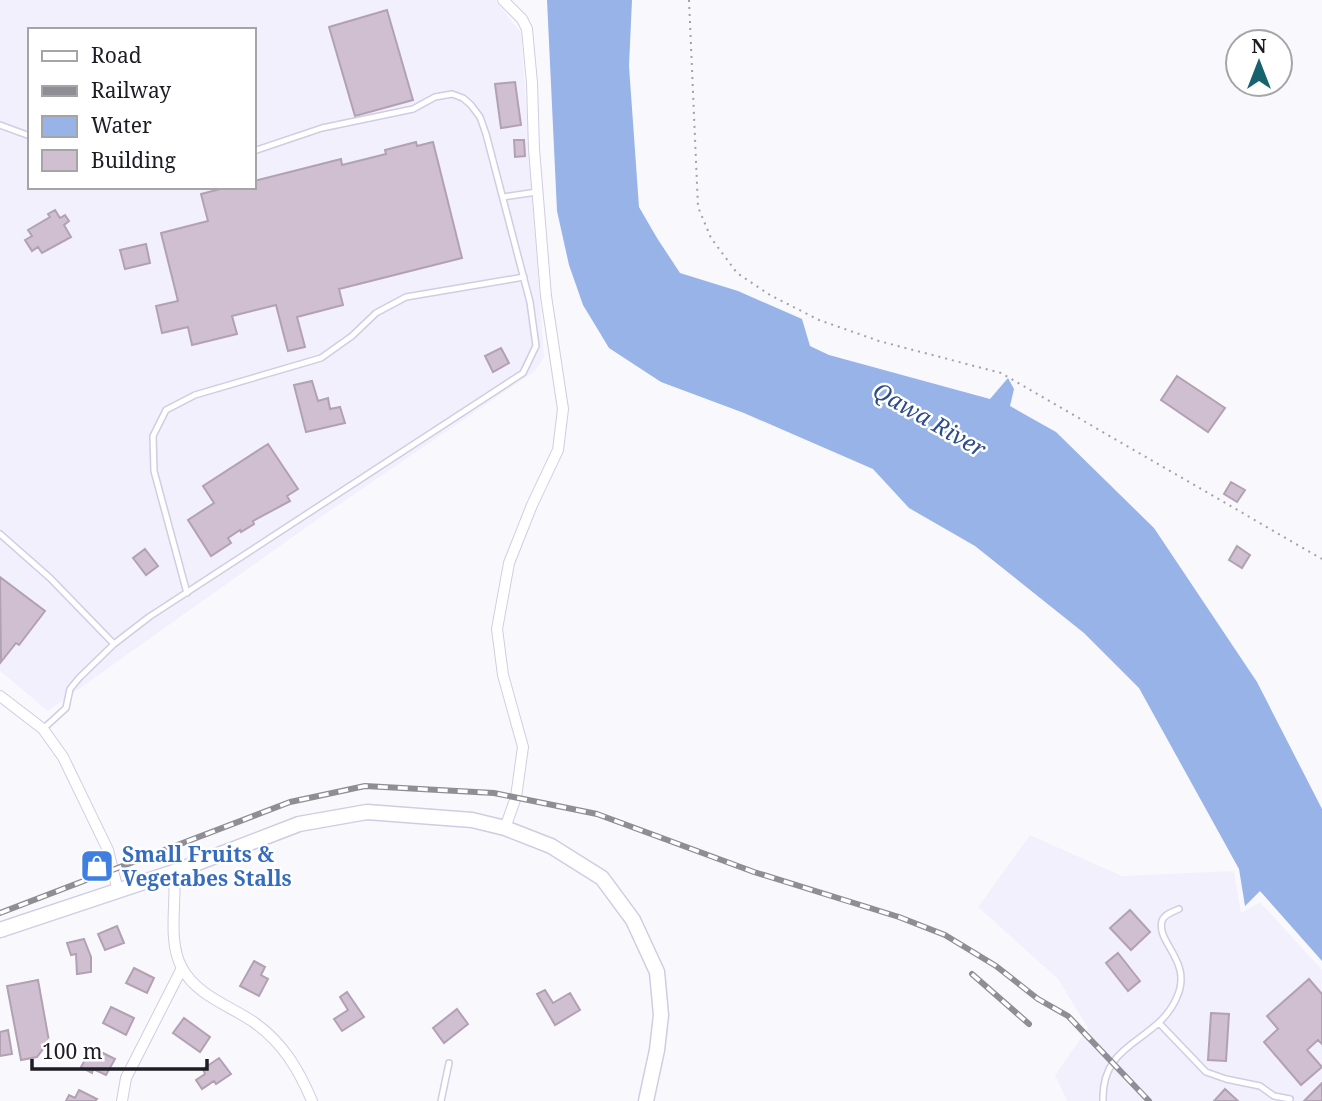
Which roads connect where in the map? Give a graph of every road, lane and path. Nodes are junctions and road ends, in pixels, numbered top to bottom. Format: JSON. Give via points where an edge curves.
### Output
{"nodes":[{"id":1,"x":503,"y":0,"type":"edge"},
{"id":2,"x":689,"y":0,"type":"edge"},
{"id":3,"x":0,"y":125,"type":"edge"},
{"id":4,"x":28,"y":135,"type":"edge"},
{"id":5,"x":256,"y":150,"type":"edge"},
{"id":6,"x":537,"y":192,"type":"junction"},
{"id":7,"x":503,"y":197,"type":"junction"},
{"id":8,"x":524,"y":277,"type":"junction"},
{"id":9,"x":0,"y":534,"type":"edge"},
{"id":10,"x":1322,"y":559,"type":"edge"},
{"id":11,"x":187,"y":593,"type":"junction"},
{"id":12,"x":114,"y":644,"type":"junction"},
{"id":13,"x":0,"y":696,"type":"edge"},
{"id":14,"x":43,"y":729,"type":"junction"},
{"id":15,"x":505,"y":828,"type":"junction"},
{"id":16,"x":174,"y":872,"type":"junction"},
{"id":17,"x":118,"y":891,"type":"junction"},
{"id":18,"x":1179,"y":909,"type":"dead end"},
{"id":19,"x":0,"y":930,"type":"edge"},
{"id":20,"x":182,"y":968,"type":"junction"},
{"id":21,"x":1159,"y":1023,"type":"junction"},
{"id":22,"x":449,"y":1063,"type":"dead end"},
{"id":23,"x":1290,"y":1099,"type":"dead end"},
{"id":24,"x":122,"y":1101,"type":"edge"},
{"id":25,"x":312,"y":1101,"type":"edge"},
{"id":26,"x":441,"y":1101,"type":"edge"},
{"id":27,"x":646,"y":1101,"type":"edge"},
{"id":28,"x":1103,"y":1101,"type":"edge"}],
"edges":[{"from":1,"to":6,"type":"street","via":[[527,29]]},
{"from":2,"to":10,"type":"path","via":[[698,207],[711,237],[737,273],[818,320],[1001,373]]},
{"from":3,"to":4,"type":"lane"},
{"from":5,"to":7,"type":"lane","via":[[322,128],[413,109],[452,94],[463,98],[480,117]]},
{"from":6,"to":7,"type":"lane"},
{"from":6,"to":15,"type":"street","via":[[563,409],[558,450],[509,563],[497,629],[503,675],[523,747],[516,797]]},
{"from":7,"to":8,"type":"lane"},
{"from":8,"to":11,"type":"lane","via":[[536,346],[523,373]]},
{"from":8,"to":11,"type":"lane","via":[[406,297],[376,313],[321,358],[195,395],[166,410],[153,436],[154,471]]},
{"from":9,"to":12,"type":"lane"},
{"from":11,"to":12,"type":"lane"},
{"from":12,"to":14,"type":"lane","via":[[79,678],[70,689],[66,708]]},
{"from":13,"to":14,"type":"street"},
{"from":14,"to":17,"type":"street","via":[[108,850]]},
{"from":15,"to":16,"type":"main road","via":[[472,820],[367,812],[299,824]]},
{"from":15,"to":27,"type":"main road","via":[[551,846],[602,878],[633,920],[657,972],[661,1015]]},
{"from":16,"to":17,"type":"main road"},
{"from":16,"to":20,"type":"street","via":[[174,934]]},
{"from":17,"to":19,"type":"main road"},
{"from":18,"to":21,"type":"lane","via":[[1166,915],[1162,931],[1182,972],[1181,989]]},
{"from":20,"to":24,"type":"street","via":[[127,1078]]},
{"from":20,"to":25,"type":"street","via":[[197,986],[274,1039],[304,1080]]},
{"from":21,"to":23,"type":"lane","via":[[1206,1072]]},
{"from":21,"to":28,"type":"lane","via":[[1112,1061],[1104,1077]]},
{"from":22,"to":26,"type":"lane"}]}
